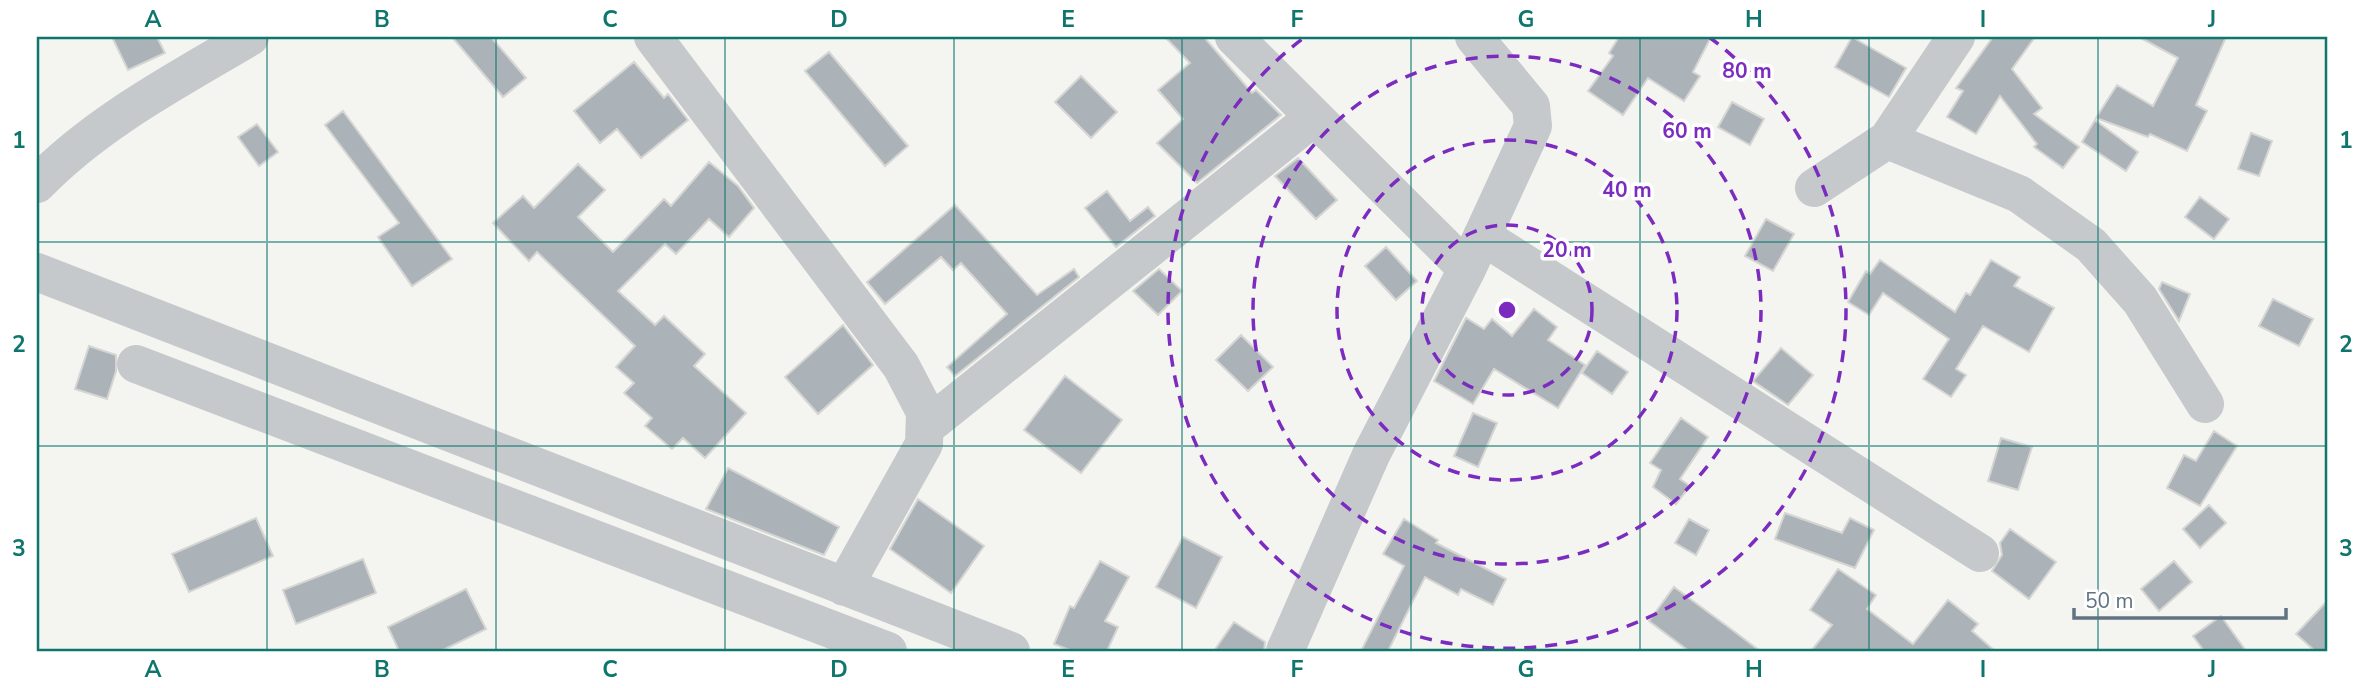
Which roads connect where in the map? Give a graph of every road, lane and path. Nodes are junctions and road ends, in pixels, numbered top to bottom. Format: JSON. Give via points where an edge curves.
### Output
{"nodes":[{"id":1,"x":250,"y":37,"type":"edge"},
{"id":2,"x":653,"y":37,"type":"edge"},
{"id":3,"x":1234,"y":37,"type":"edge"},
{"id":4,"x":1474,"y":37,"type":"edge"},
{"id":5,"x":1956,"y":37,"type":"edge"},
{"id":6,"x":1313,"y":118,"type":"junction"},
{"id":7,"x":1887,"y":140,"type":"junction"},
{"id":8,"x":37,"y":184,"type":"edge"},
{"id":9,"x":1814,"y":188,"type":"dead end"},
{"id":10,"x":1474,"y":253,"type":"junction"},
{"id":11,"x":37,"y":272,"type":"edge"},
{"id":12,"x":136,"y":364,"type":"dead end"},
{"id":13,"x":2205,"y":404,"type":"dead end"},
{"id":14,"x":926,"y":427,"type":"junction"},
{"id":15,"x":1980,"y":553,"type":"dead end"},
{"id":16,"x":844,"y":587,"type":"junction"},
{"id":17,"x":888,"y":651,"type":"edge"},
{"id":18,"x":1011,"y":651,"type":"edge"},
{"id":19,"x":1284,"y":651,"type":"edge"}],
"edges":[{"from":1,"to":8,"type":"street","via":[[126,111]]},
{"from":2,"to":14,"type":"street","via":[[901,366],[925,412]]},
{"from":3,"to":6,"type":"street"},
{"from":4,"to":10,"type":"street","via":[[1524,96],[1534,115],[1525,147]]},
{"from":5,"to":7,"type":"street"},
{"from":6,"to":10,"type":"street"},
{"from":6,"to":14,"type":"street"},
{"from":7,"to":9,"type":"street"},
{"from":7,"to":13,"type":"street","via":[[2019,194],[2091,245],[2140,300]]},
{"from":10,"to":15,"type":"street"},
{"from":10,"to":19,"type":"street","via":[[1371,455]]},
{"from":11,"to":16,"type":"street"},
{"from":12,"to":17,"type":"street"},
{"from":14,"to":16,"type":"street","via":[[924,444]]},
{"from":16,"to":18,"type":"street"}]}
